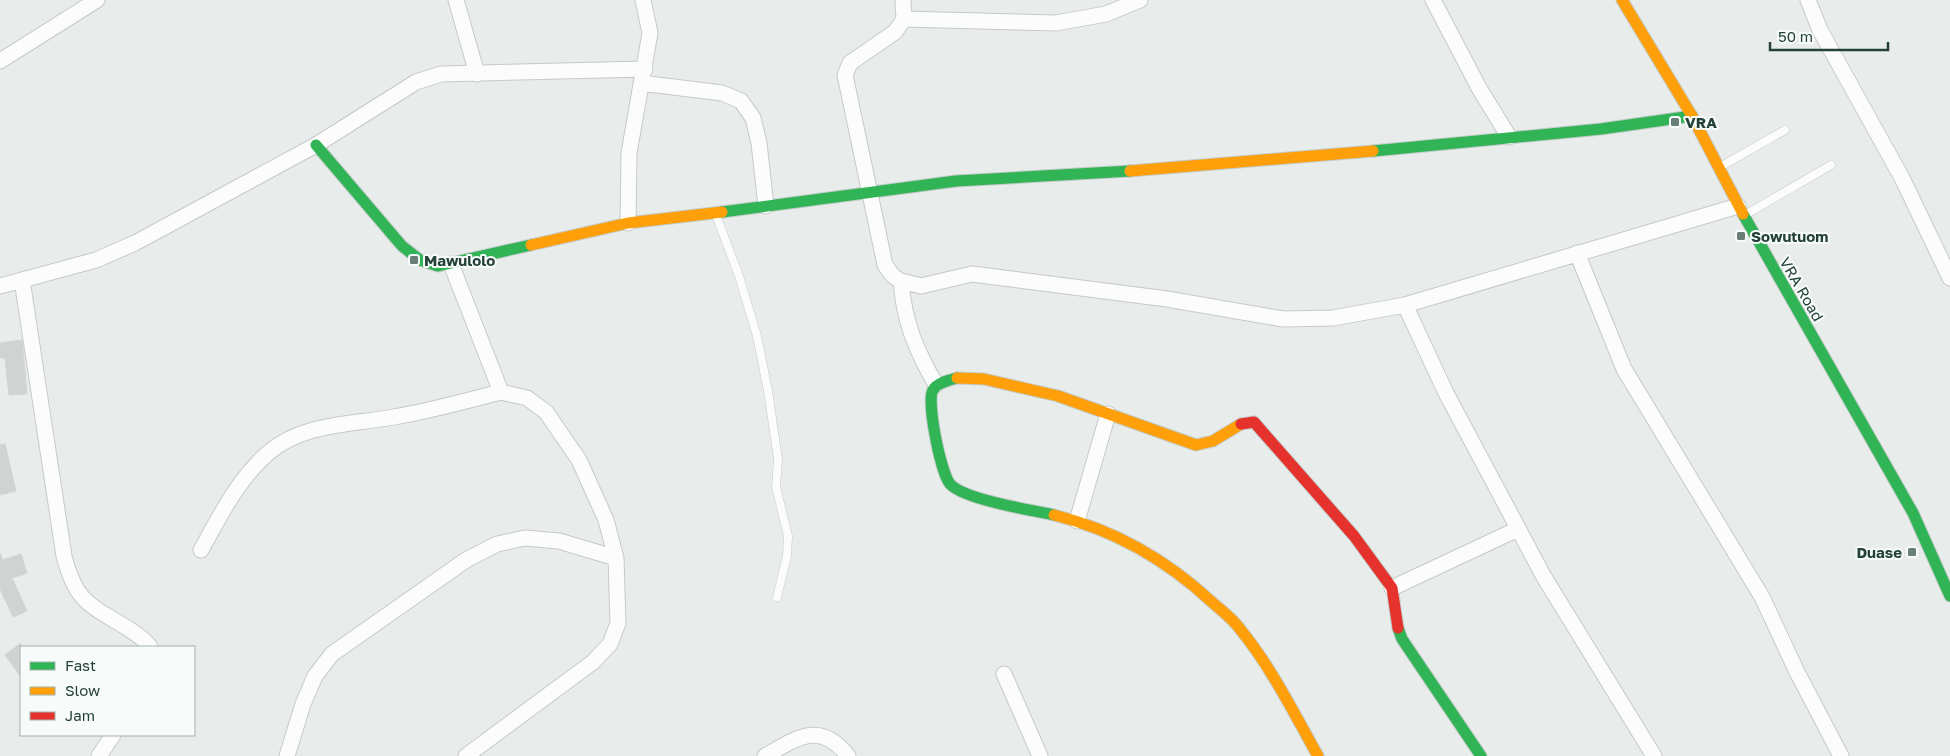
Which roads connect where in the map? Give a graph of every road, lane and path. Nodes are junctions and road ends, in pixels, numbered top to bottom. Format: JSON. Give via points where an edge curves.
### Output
{"nodes":[{"id":1,"x":97,"y":0,"type":"edge"},
{"id":2,"x":456,"y":0,"type":"edge"},
{"id":3,"x":643,"y":0,"type":"edge"},
{"id":4,"x":903,"y":0,"type":"edge"},
{"id":5,"x":1140,"y":0,"type":"edge"},
{"id":6,"x":1433,"y":0,"type":"edge"},
{"id":7,"x":1622,"y":0,"type":"edge"},
{"id":8,"x":1808,"y":0,"type":"edge"},
{"id":9,"x":904,"y":19,"type":"junction"},
{"id":10,"x":0,"y":61,"type":"edge"},
{"id":11,"x":477,"y":74,"type":"junction"},
{"id":12,"x":643,"y":76,"type":"junction"},
{"id":13,"x":1692,"y":116,"type":"junction"},
{"id":14,"x":1785,"y":130,"type":"dead end"},
{"id":15,"x":1509,"y":138,"type":"junction"},
{"id":16,"x":316,"y":145,"type":"junction"},
{"id":17,"x":1831,"y":165,"type":"dead end"},
{"id":18,"x":1718,"y":168,"type":"junction"},
{"id":19,"x":870,"y":192,"type":"junction"},
{"id":20,"x":766,"y":206,"type":"junction"},
{"id":21,"x":1740,"y":211,"type":"junction"},
{"id":22,"x":715,"y":213,"type":"junction"},
{"id":23,"x":628,"y":222,"type":"junction"},
{"id":24,"x":1576,"y":253,"type":"junction"},
{"id":25,"x":451,"y":264,"type":"junction"},
{"id":26,"x":1950,"y":278,"type":"edge"},
{"id":27,"x":22,"y":280,"type":"junction"},
{"id":28,"x":901,"y":281,"type":"junction"},
{"id":29,"x":0,"y":286,"type":"edge"},
{"id":30,"x":1404,"y":304,"type":"junction"},
{"id":31,"x":936,"y":385,"type":"junction"},
{"id":32,"x":501,"y":392,"type":"junction"},
{"id":33,"x":1108,"y":414,"type":"junction"},
{"id":34,"x":1077,"y":521,"type":"junction"},
{"id":35,"x":1518,"y":529,"type":"junction"},
{"id":36,"x":201,"y":550,"type":"dead end"},
{"id":37,"x":616,"y":558,"type":"junction"},
{"id":38,"x":1392,"y":588,"type":"junction"},
{"id":39,"x":1950,"y":596,"type":"edge"},
{"id":40,"x":777,"y":597,"type":"dead end"},
{"id":41,"x":149,"y":646,"type":"edge"},
{"id":42,"x":1004,"y":674,"type":"dead end"},
{"id":43,"x":112,"y":736,"type":"edge"},
{"id":44,"x":99,"y":756,"type":"edge"},
{"id":45,"x":287,"y":756,"type":"edge"},
{"id":46,"x":466,"y":756,"type":"edge"},
{"id":47,"x":765,"y":756,"type":"edge"},
{"id":48,"x":848,"y":756,"type":"edge"},
{"id":49,"x":1040,"y":756,"type":"edge"},
{"id":50,"x":1318,"y":756,"type":"edge"},
{"id":51,"x":1481,"y":756,"type":"edge"},
{"id":52,"x":1654,"y":756,"type":"edge"},
{"id":53,"x":1841,"y":756,"type":"edge"}],
"edges":[{"from":1,"to":10,"type":"street"},
{"from":2,"to":11,"type":"street"},
{"from":3,"to":12,"type":"street","via":[[650,33]]},
{"from":4,"to":9,"type":"street"},
{"from":5,"to":9,"type":"street","via":[[1106,14],[1056,23]]},
{"from":6,"to":15,"type":"street"},
{"from":7,"to":13,"type":"street","name":"VRA Road"},
{"from":8,"to":26,"type":"street","via":[[1820,30],[1902,178]]},
{"from":9,"to":19,"type":"street","via":[[895,32],[850,63],[845,75]]},
{"from":11,"to":12,"type":"street"},
{"from":11,"to":16,"type":"street","via":[[441,74],[416,82]]},
{"from":12,"to":20,"type":"street","via":[[722,93],[741,101],[753,118],[759,143]]},
{"from":12,"to":23,"type":"street","via":[[629,153]]},
{"from":13,"to":15,"type":"street"},
{"from":13,"to":18,"type":"street","name":"VRA Road"},
{"from":14,"to":18,"type":"lane"},
{"from":15,"to":19,"type":"street","via":[[1310,157],[956,181]]},
{"from":16,"to":25,"type":"street","via":[[402,246],[430,265]]},
{"from":16,"to":27,"type":"street","via":[[135,243],[96,260]]},
{"from":17,"to":21,"type":"lane"},
{"from":18,"to":21,"type":"street","name":"VRA Road"},
{"from":19,"to":20,"type":"street"},
{"from":19,"to":28,"type":"street","via":[[885,265]]},
{"from":20,"to":22,"type":"street"},
{"from":21,"to":24,"type":"street"},
{"from":21,"to":39,"type":"street","name":"VRA Road","via":[[1913,513]]},
{"from":22,"to":23,"type":"street"},
{"from":22,"to":40,"type":"lane","via":[[740,276],[768,391],[778,459],[776,487],[788,536]]},
{"from":23,"to":25,"type":"street"},
{"from":24,"to":30,"type":"street"},
{"from":24,"to":53,"type":"street","via":[[1624,369],[1762,597]]},
{"from":25,"to":32,"type":"street"},
{"from":27,"to":29,"type":"street"},
{"from":27,"to":41,"type":"street","via":[[70,581],[80,598],[135,633]]},
{"from":28,"to":30,"type":"street","via":[[921,286],[972,274],[1167,299],[1283,320],[1333,318]]},
{"from":28,"to":31,"type":"street","via":[[906,322]]},
{"from":30,"to":35,"type":"street","via":[[1446,393]]},
{"from":31,"to":33,"type":"street","via":[[950,378],[1006,382],[1058,395]]},
{"from":31,"to":34,"type":"street","via":[[929,398],[944,472],[950,484],[964,493]]},
{"from":32,"to":36,"type":"street","via":[[394,418],[316,428],[290,438],[249,472]]},
{"from":32,"to":37,"type":"street","via":[[527,398],[546,412],[562,434],[594,491]]},
{"from":33,"to":34,"type":"street"},
{"from":33,"to":38,"type":"street","via":[[1200,445],[1242,422],[1254,422],[1354,536]]},
{"from":34,"to":50,"type":"street","via":[[1130,542],[1187,579],[1240,628]]},
{"from":35,"to":38,"type":"street"},
{"from":35,"to":52,"type":"street","via":[[1576,633]]},
{"from":37,"to":45,"type":"street","via":[[559,541],[525,538],[497,544],[466,560],[332,654],[315,676]]},
{"from":37,"to":46,"type":"street","via":[[618,623],[610,644],[593,662]]},
{"from":38,"to":51,"type":"street","via":[[1395,620],[1402,639]]},
{"from":42,"to":49,"type":"street"},
{"from":43,"to":44,"type":"street"},
{"from":47,"to":48,"type":"street","via":[[801,736],[818,734],[838,743]]}]}
